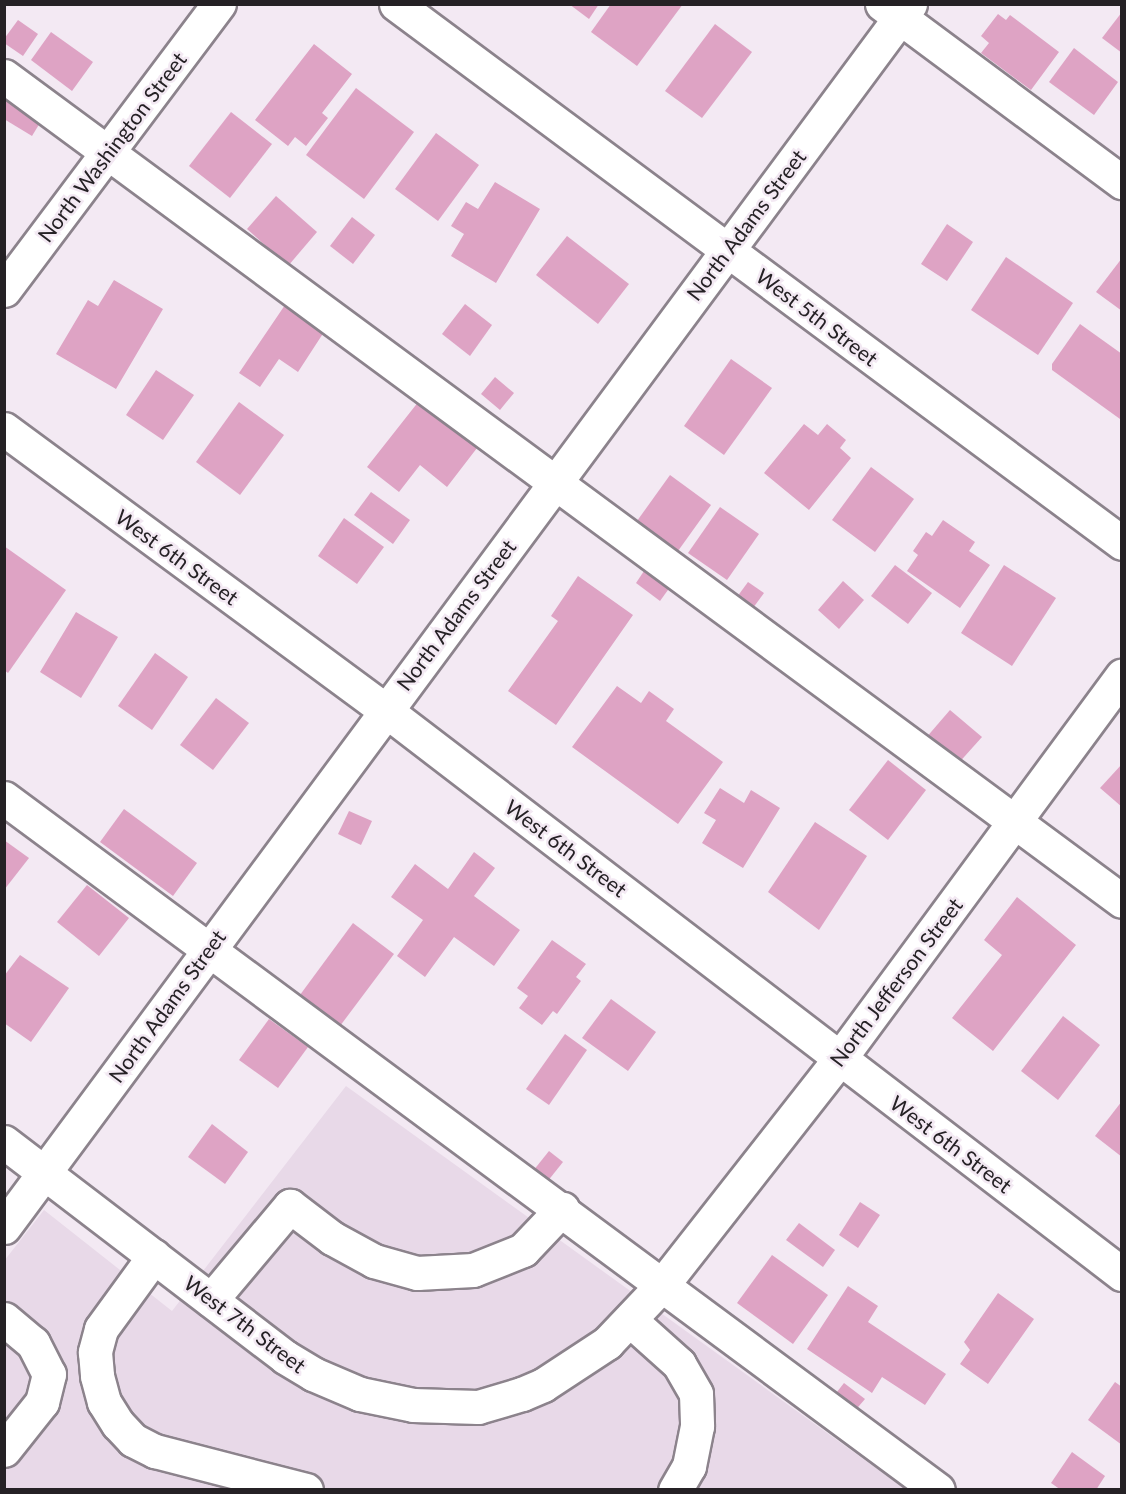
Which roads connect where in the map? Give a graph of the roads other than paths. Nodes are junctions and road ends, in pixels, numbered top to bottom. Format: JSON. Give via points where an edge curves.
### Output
{"nodes":[{"id":1,"x":219,"y":4,"type":"edge"},
{"id":2,"x":396,"y":4,"type":"edge"},
{"id":3,"x":897,"y":9,"type":"edge"},
{"id":4,"x":4,"y":76,"type":"edge"},
{"id":5,"x":108,"y":153,"type":"junction"},
{"id":6,"x":1122,"y":182,"type":"edge"},
{"id":7,"x":727,"y":250,"type":"junction"},
{"id":8,"x":4,"y":290,"type":"edge"},
{"id":9,"x":4,"y":429,"type":"edge"},
{"id":10,"x":555,"y":482,"type":"junction"},
{"id":11,"x":1122,"y":543,"type":"edge"},
{"id":12,"x":1122,"y":676,"type":"edge"},
{"id":13,"x":386,"y":710,"type":"junction"},
{"id":14,"x":4,"y":798,"type":"edge"},
{"id":15,"x":1014,"y":822,"type":"junction"},
{"id":16,"x":1122,"y":901,"type":"edge"},
{"id":17,"x":208,"y":949,"type":"junction"},
{"id":18,"x":840,"y":1058,"type":"junction"},
{"id":19,"x":4,"y":1142,"type":"edge"},
{"id":20,"x":46,"y":1171,"type":"junction"},
{"id":21,"x":562,"y":1209,"type":"junction"},
{"id":22,"x":4,"y":1227,"type":"edge"},
{"id":23,"x":154,"y":1256,"type":"junction"},
{"id":24,"x":1122,"y":1274,"type":"edge"},
{"id":25,"x":663,"y":1284,"type":"junction"},
{"id":26,"x":211,"y":1300,"type":"junction"},
{"id":27,"x":4,"y":1319,"type":"edge"},
{"id":28,"x":630,"y":1320,"type":"junction"},
{"id":29,"x":4,"y":1450,"type":"edge"},
{"id":30,"x":306,"y":1490,"type":"edge"},
{"id":31,"x":675,"y":1490,"type":"edge"},
{"id":32,"x":938,"y":1490,"type":"edge"}],
"edges":[{"from":1,"to":5,"type":"street","name":"North Washington Street"},
{"from":2,"to":7,"type":"street","name":"West 5th Street"},
{"from":3,"to":6,"type":"street"},
{"from":3,"to":7,"type":"street","name":"North Adams Street"},
{"from":4,"to":5,"type":"street"},
{"from":5,"to":8,"type":"street","name":"North Washington Street"},
{"from":5,"to":10,"type":"street"},
{"from":7,"to":10,"type":"street","name":"North Adams Street"},
{"from":7,"to":11,"type":"street","name":"West 5th Street"},
{"from":9,"to":13,"type":"street","name":"West 6th Street"},
{"from":10,"to":13,"type":"street","name":"North Adams Street"},
{"from":10,"to":15,"type":"street"},
{"from":12,"to":15,"type":"street","name":"North Jefferson Street"},
{"from":13,"to":17,"type":"street","name":"North Adams Street"},
{"from":13,"to":18,"type":"street","name":"West 6th Street"},
{"from":14,"to":17,"type":"street"},
{"from":15,"to":16,"type":"street"},
{"from":15,"to":18,"type":"street","name":"North Jefferson Street"},
{"from":17,"to":20,"type":"street","name":"North Adams Street"},
{"from":17,"to":21,"type":"street"},
{"from":18,"to":24,"type":"street","name":"West 6th Street"},
{"from":18,"to":25,"type":"street","name":"North Jefferson Street"},
{"from":19,"to":20,"type":"street","name":"West 7th Street"},
{"from":20,"to":22,"type":"street","name":"North Adams Street"},
{"from":20,"to":23,"type":"street","name":"West 7th Street"},
{"from":21,"to":25,"type":"street"},
{"from":21,"to":26,"type":"street","via":[[523,1250],[473,1270],[417,1273],[374,1261],[332,1238],[290,1206]]},
{"from":23,"to":26,"type":"street","name":"West 7th Street"},
{"from":23,"to":30,"type":"street","via":[[101,1329],[95,1352],[104,1402],[133,1440],[155,1451]]},
{"from":25,"to":28,"type":"street","name":"West 7th Street"},
{"from":25,"to":32,"type":"street"},
{"from":26,"to":28,"type":"street","name":"West 7th Street","via":[[285,1357],[334,1385],[381,1400],[458,1408],[501,1402],[543,1385],[593,1353]]},
{"from":27,"to":29,"type":"street","via":[[33,1343],[49,1374],[42,1402]]},
{"from":28,"to":31,"type":"street","via":[[679,1364],[696,1394],[697,1426],[689,1466]]}]}
